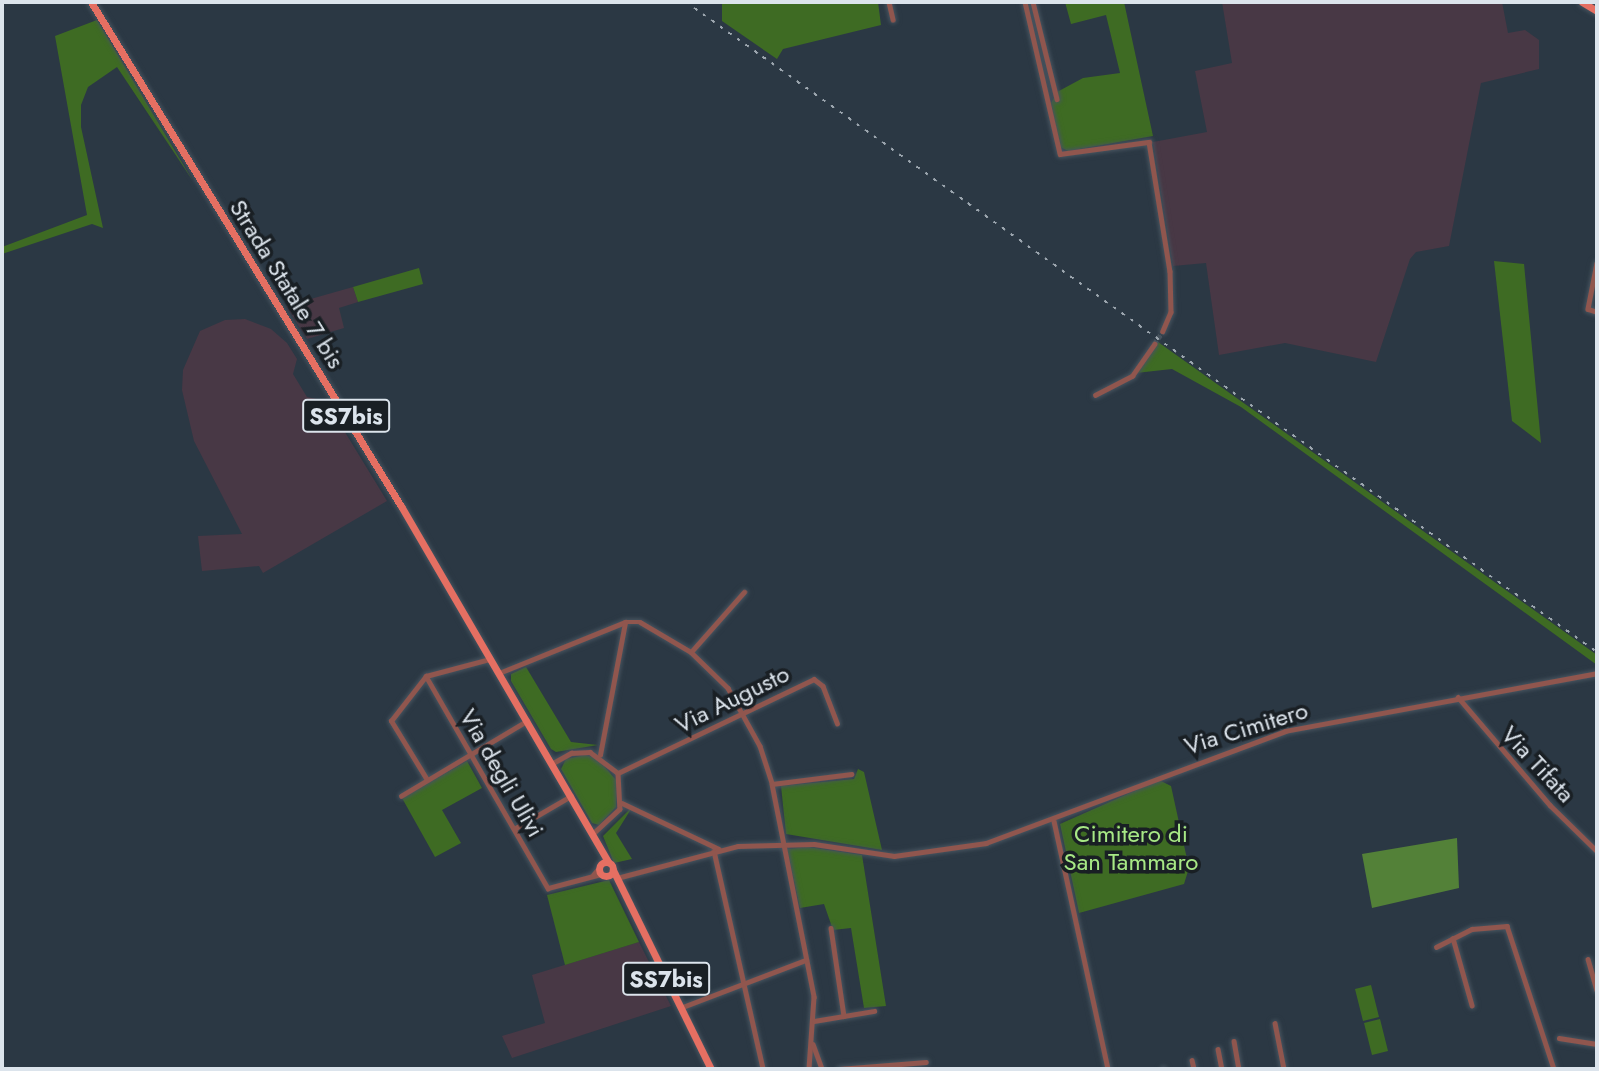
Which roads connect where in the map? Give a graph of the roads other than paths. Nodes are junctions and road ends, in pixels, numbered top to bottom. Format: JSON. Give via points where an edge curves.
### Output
{"nodes":[{"id":1,"x":91,"y":2,"type":"edge"},
{"id":2,"x":889,"y":2,"type":"edge"},
{"id":3,"x":1025,"y":2,"type":"edge"},
{"id":4,"x":1033,"y":2,"type":"edge"},
{"id":5,"x":1582,"y":2,"type":"edge"},
{"id":6,"x":1597,"y":11,"type":"edge"},
{"id":7,"x":893,"y":20,"type":"dead end"},
{"id":8,"x":1057,"y":99,"type":"dead end"},
{"id":9,"x":1597,"y":263,"type":"edge"},
{"id":10,"x":1597,"y":312,"type":"edge"},
{"id":11,"x":1163,"y":331,"type":"tunnel mouth"},
{"id":12,"x":1154,"y":344,"type":"tunnel mouth"},
{"id":13,"x":1094,"y":395,"type":"dead end"},
{"id":14,"x":744,"y":592,"type":"dead end"},
{"id":15,"x":625,"y":622,"type":"junction"},
{"id":16,"x":691,"y":652,"type":"junction"},
{"id":17,"x":491,"y":659,"type":"junction"},
{"id":18,"x":499,"y":673,"type":"junction"},
{"id":19,"x":1597,"y":673,"type":"edge"},
{"id":20,"x":426,"y":676,"type":"junction"},
{"id":21,"x":1458,"y":697,"type":"junction"},
{"id":22,"x":744,"y":712,"type":"junction"},
{"id":23,"x":528,"y":721,"type":"junction"},
{"id":24,"x":837,"y":723,"type":"dead end"},
{"id":25,"x":471,"y":755,"type":"junction"},
{"id":26,"x":600,"y":755,"type":"junction"},
{"id":27,"x":553,"y":763,"type":"junction"},
{"id":28,"x":618,"y":773,"type":"junction"},
{"id":29,"x":851,"y":774,"type":"dead end"},
{"id":30,"x":427,"y":780,"type":"junction"},
{"id":31,"x":772,"y":784,"type":"junction"},
{"id":32,"x":401,"y":796,"type":"dead end"},
{"id":33,"x":572,"y":796,"type":"junction"},
{"id":34,"x":622,"y":803,"type":"junction"},
{"id":35,"x":1054,"y":821,"type":"junction"},
{"id":36,"x":514,"y":829,"type":"junction"},
{"id":37,"x":595,"y":837,"type":"junction"},
{"id":38,"x":780,"y":844,"type":"junction"},
{"id":39,"x":717,"y":850,"type":"junction"},
{"id":40,"x":1597,"y":851,"type":"edge"},
{"id":41,"x":605,"y":869,"type":"junction"},
{"id":42,"x":617,"y":878,"type":"junction"},
{"id":43,"x":621,"y":888,"type":"junction"},
{"id":44,"x":831,"y":928,"type":"dead end"},
{"id":45,"x":1453,"y":938,"type":"junction"},
{"id":46,"x":1436,"y":947,"type":"dead end"},
{"id":47,"x":1588,"y":959,"type":"dead end"},
{"id":48,"x":806,"y":960,"type":"junction"},
{"id":49,"x":743,"y":984,"type":"junction"},
{"id":50,"x":1597,"y":990,"type":"edge"},
{"id":51,"x":1472,"y":1005,"type":"dead end"},
{"id":52,"x":680,"y":1008,"type":"junction"},
{"id":53,"x":874,"y":1011,"type":"dead end"},
{"id":54,"x":844,"y":1016,"type":"junction"},
{"id":55,"x":814,"y":1021,"type":"junction"},
{"id":56,"x":1275,"y":1023,"type":"dead end"},
{"id":57,"x":1559,"y":1038,"type":"dead end"},
{"id":58,"x":1234,"y":1041,"type":"dead end"},
{"id":59,"x":813,"y":1043,"type":"junction"},
{"id":60,"x":1597,"y":1044,"type":"edge"},
{"id":61,"x":1218,"y":1049,"type":"dead end"},
{"id":62,"x":1192,"y":1060,"type":"dead end"},
{"id":63,"x":926,"y":1062,"type":"dead end"},
{"id":64,"x":890,"y":1067,"type":"edge"},
{"id":65,"x":711,"y":1069,"type":"edge"},
{"id":66,"x":763,"y":1069,"type":"edge"},
{"id":67,"x":809,"y":1069,"type":"edge"},
{"id":68,"x":822,"y":1069,"type":"edge"},
{"id":69,"x":839,"y":1069,"type":"edge"},
{"id":70,"x":1108,"y":1069,"type":"edge"},
{"id":71,"x":1194,"y":1069,"type":"edge"},
{"id":72,"x":1222,"y":1069,"type":"edge"},
{"id":73,"x":1239,"y":1069,"type":"edge"},
{"id":74,"x":1284,"y":1069,"type":"edge"},
{"id":75,"x":1554,"y":1069,"type":"edge"}],
"edges":[{"from":1,"to":17,"type":"main road","name":"Strada Statale 7 bis","number":"SS7bis"},
{"from":2,"to":7,"type":"street"},
{"from":3,"to":11,"type":"street","via":[[1060,154],[1149,142],[1170,271],[1171,312]]},
{"from":4,"to":8,"type":"street"},
{"from":5,"to":6,"type":"main road"},
{"from":9,"to":10,"type":"street","via":[[1588,309]]},
{"from":12,"to":13,"type":"street","via":[[1132,376]]},
{"from":14,"to":16,"type":"street"},
{"from":15,"to":16,"type":"street","via":[[648,625]]},
{"from":15,"to":18,"type":"street"},
{"from":15,"to":26,"type":"street"},
{"from":16,"to":22,"type":"street"},
{"from":17,"to":18,"type":"main road","name":"Strada Statale 7 bis","number":"SS7bis"},
{"from":17,"to":20,"type":"street"},
{"from":18,"to":23,"type":"main road","name":"Strada Statale 7 bis","number":"SS7bis"},
{"from":19,"to":21,"type":"street","name":"Via Cimitero"},
{"from":20,"to":25,"type":"street","name":"Via degli Ulivi"},
{"from":20,"to":30,"type":"street","via":[[391,721]]},
{"from":21,"to":35,"type":"street","name":"Via Cimitero","via":[[1285,731],[1171,770]]},
{"from":21,"to":40,"type":"street","name":"Via Tifata","via":[[1550,805]]},
{"from":22,"to":24,"type":"street","name":"Via Augusto","via":[[814,679],[823,686]]},
{"from":22,"to":28,"type":"street","name":"Via Augusto"},
{"from":22,"to":31,"type":"street"},
{"from":23,"to":25,"type":"street"},
{"from":23,"to":27,"type":"main road","name":"Strada Statale 7 bis","number":"SS7bis"},
{"from":25,"to":30,"type":"street"},
{"from":25,"to":36,"type":"street","name":"Via degli Ulivi"},
{"from":26,"to":27,"type":"street","via":[[571,753]]},
{"from":26,"to":28,"type":"street"},
{"from":27,"to":33,"type":"main road","name":"Strada Statale 7 bis","number":"SS7bis"},
{"from":28,"to":34,"type":"street"},
{"from":29,"to":31,"type":"street"},
{"from":30,"to":32,"type":"street"},
{"from":31,"to":38,"type":"street"},
{"from":33,"to":36,"type":"street"},
{"from":33,"to":37,"type":"main road","name":"Strada Statale 7 bis","number":"SS7bis"},
{"from":34,"to":37,"type":"street"},
{"from":34,"to":39,"type":"street"},
{"from":35,"to":38,"type":"street","name":"Via Cimitero","via":[[939,852],[894,856]]},
{"from":35,"to":70,"type":"street"},
{"from":36,"to":41,"type":"street","name":"Via degli Ulivi","via":[[548,888]]},
{"from":37,"to":41,"type":"main road","number":"SS7bis"},
{"from":38,"to":39,"type":"street","name":"Via Cimitero"},
{"from":38,"to":48,"type":"street"},
{"from":39,"to":42,"type":"street","name":"Via Cimitero"},
{"from":39,"to":49,"type":"street"},
{"from":41,"to":42,"type":"main road","number":"SS7bis"},
{"from":41,"to":43,"type":"main road","number":"SS7bis"},
{"from":42,"to":43,"type":"main road","number":"SS7bis"},
{"from":43,"to":52,"type":"main road","number":"SS7bis"},
{"from":44,"to":54,"type":"street"},
{"from":45,"to":46,"type":"street"},
{"from":45,"to":51,"type":"street"},
{"from":45,"to":75,"type":"street","via":[[1488,925],[1507,926]]},
{"from":47,"to":50,"type":"street"},
{"from":48,"to":49,"type":"street"},
{"from":48,"to":55,"type":"street"},
{"from":49,"to":52,"type":"street"},
{"from":49,"to":66,"type":"street"},
{"from":52,"to":65,"type":"main road","number":"SS7bis"},
{"from":53,"to":54,"type":"street"},
{"from":54,"to":55,"type":"street"},
{"from":55,"to":59,"type":"street"},
{"from":56,"to":74,"type":"street"},
{"from":57,"to":60,"type":"street"},
{"from":58,"to":73,"type":"street"},
{"from":59,"to":67,"type":"street"},
{"from":59,"to":68,"type":"street"},
{"from":61,"to":72,"type":"street"},
{"from":62,"to":71,"type":"street"},
{"from":63,"to":64,"type":"street"},
{"from":64,"to":69,"type":"street"}]}
